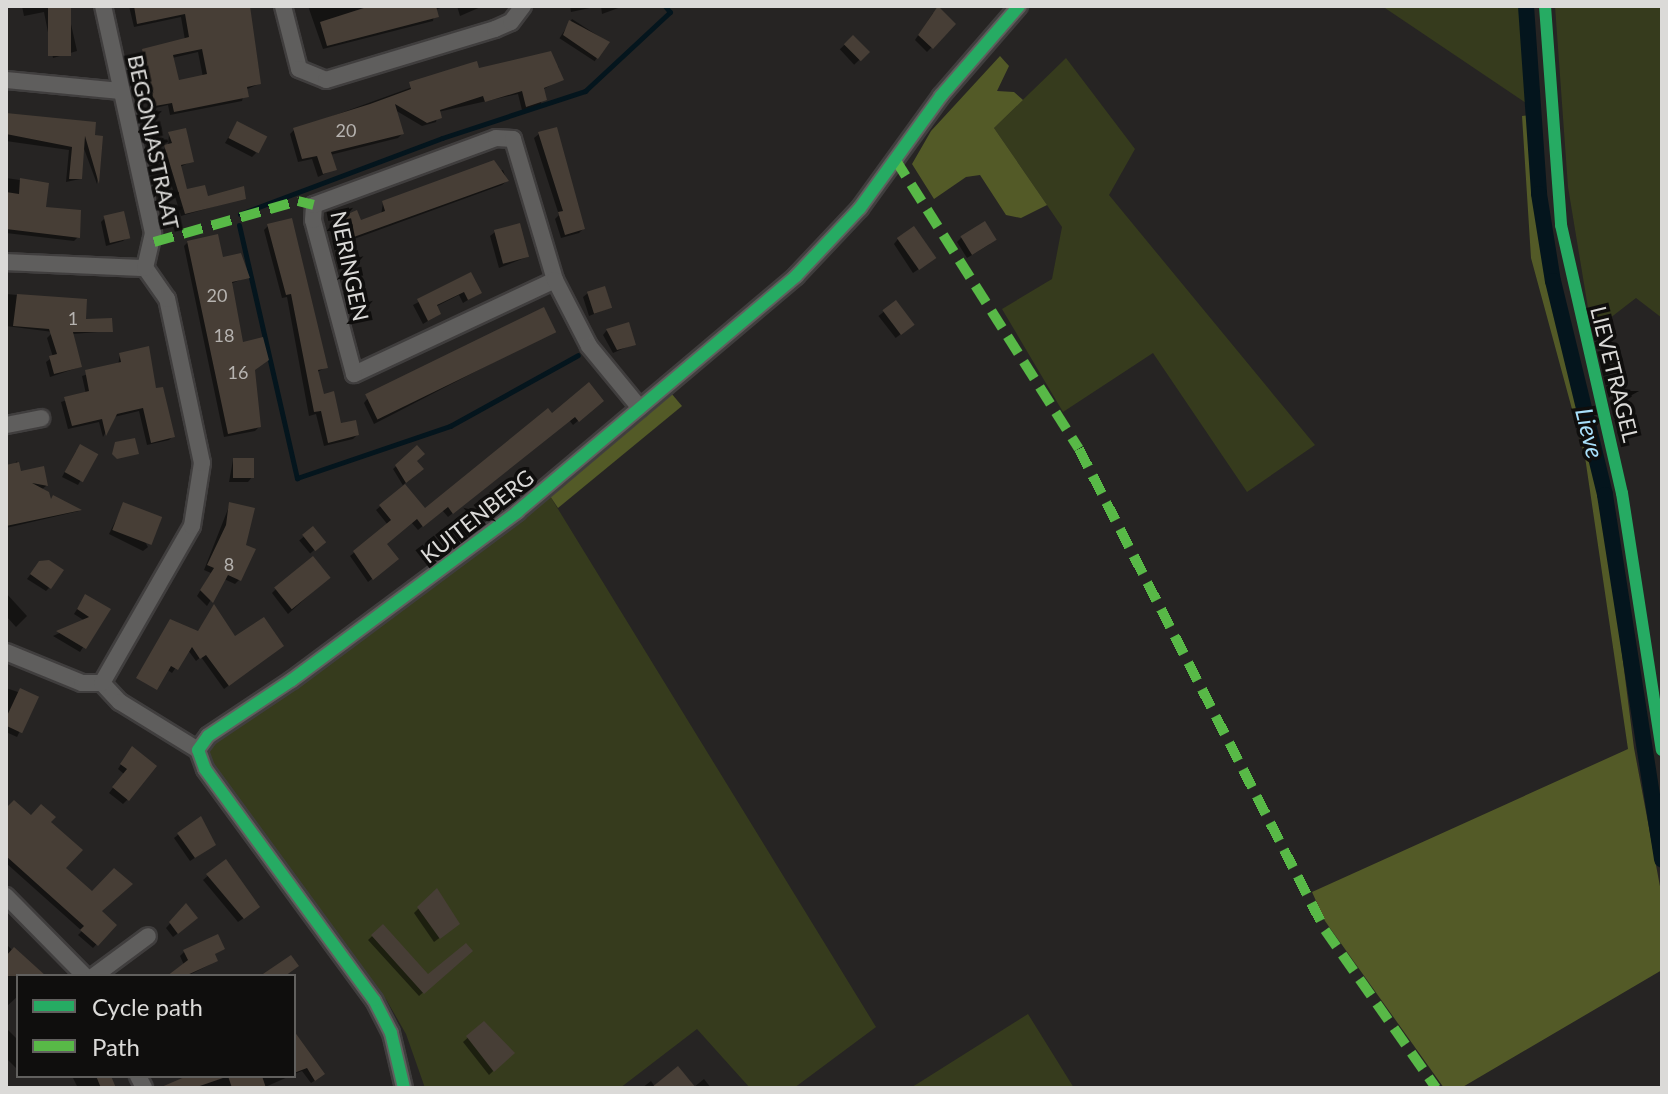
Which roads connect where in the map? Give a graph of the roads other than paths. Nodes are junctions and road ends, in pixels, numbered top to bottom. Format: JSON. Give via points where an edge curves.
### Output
{"nodes":[{"id":1,"x":103,"y":6,"type":"edge"},
{"id":2,"x":283,"y":6,"type":"edge"},
{"id":3,"x":523,"y":6,"type":"edge"},
{"id":4,"x":1019,"y":6,"type":"edge"},
{"id":5,"x":6,"y":80,"type":"edge"},
{"id":6,"x":120,"y":91,"type":"junction"},
{"id":7,"x":6,"y":262,"type":"edge"},
{"id":8,"x":145,"y":268,"type":"junction"},
{"id":9,"x":555,"y":280,"type":"junction"},
{"id":10,"x":640,"y":408,"type":"junction"},
{"id":11,"x":41,"y":418,"type":"dead end"},
{"id":12,"x":6,"y":425,"type":"edge"},
{"id":13,"x":6,"y":652,"type":"edge"},
{"id":14,"x":102,"y":683,"type":"junction"},
{"id":15,"x":198,"y":750,"type":"junction"},
{"id":16,"x":6,"y":896,"type":"edge"},
{"id":17,"x":148,"y":936,"type":"dead end"},
{"id":18,"x":83,"y":974,"type":"edge"},
{"id":19,"x":97,"y":974,"type":"edge"},
{"id":20,"x":403,"y":1080,"type":"edge"}],
"edges":[{"from":1,"to":6,"type":"street","name":"BEGONIASTRAAT"},
{"from":2,"to":3,"type":"street","via":[[299,69],[326,80],[495,29],[511,22]]},
{"from":4,"to":10,"type":"street","name":"KUITENBERG","via":[[941,96],[827,245]]},
{"from":5,"to":6,"type":"street"},
{"from":6,"to":8,"type":"street","name":"BEGONIASTRAAT","via":[[153,233]]},
{"from":7,"to":8,"type":"street"},
{"from":8,"to":14,"type":"street","via":[[171,312],[200,440],[201,481],[192,526]]},
{"from":9,"to":9,"type":"street","name":"NERINGEN","via":[[517,143],[508,138],[314,205],[313,220],[354,374]]},
{"from":9,"to":10,"type":"street","name":"NERINGEN","via":[[589,346]]},
{"from":10,"to":15,"type":"street","name":"KUITENBERG","via":[[517,512],[208,736]]},
{"from":11,"to":12,"type":"street"},
{"from":13,"to":14,"type":"street","via":[[82,683]]},
{"from":14,"to":15,"type":"street","via":[[120,702]]},
{"from":15,"to":20,"type":"street","via":[[205,769],[374,1000],[391,1033]]},
{"from":16,"to":18,"type":"street"},
{"from":17,"to":19,"type":"street"}]}
